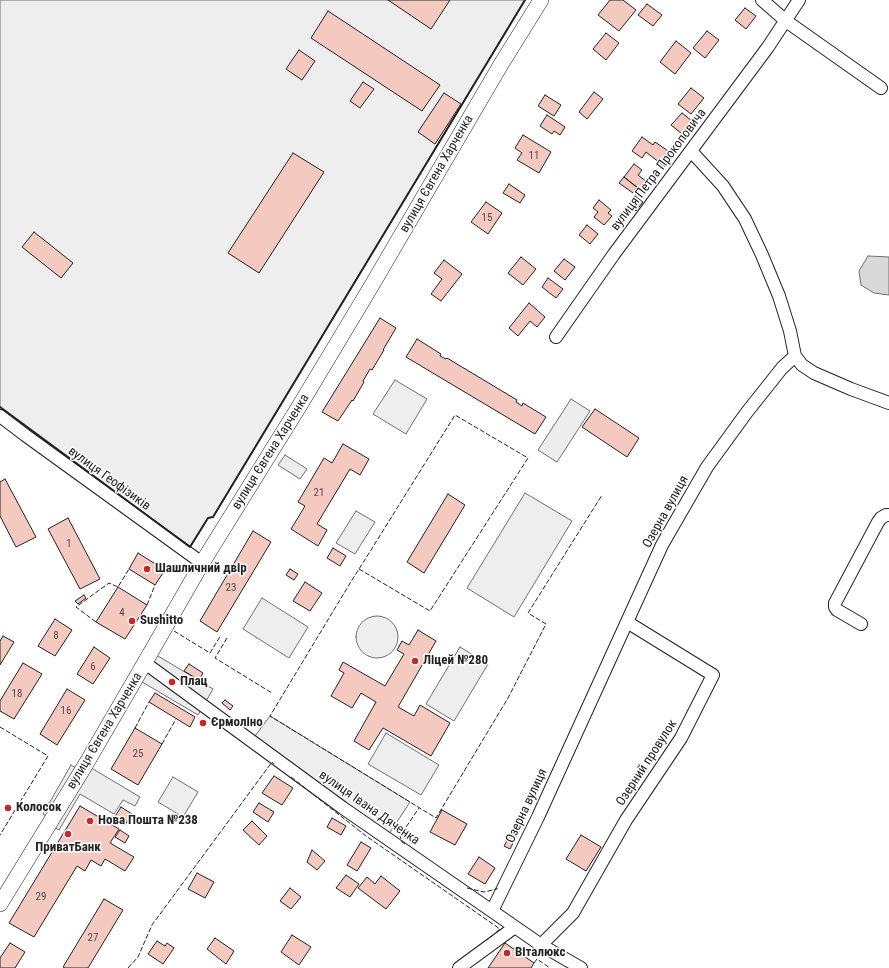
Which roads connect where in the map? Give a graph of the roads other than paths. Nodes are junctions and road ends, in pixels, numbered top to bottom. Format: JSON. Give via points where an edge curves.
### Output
{"nodes":[{"id":1,"x":541,"y":0,"type":"edge"},
{"id":2,"x":762,"y":0,"type":"edge"},
{"id":3,"x":798,"y":0,"type":"edge"},
{"id":4,"x":786,"y":21,"type":"junction"},
{"id":5,"x":880,"y":88,"type":"dead end"},
{"id":6,"x":691,"y":151,"type":"junction"},
{"id":7,"x":556,"y":337,"type":"dead end"},
{"id":8,"x":795,"y":356,"type":"junction"},
{"id":9,"x":889,"y":403,"type":"edge"},
{"id":10,"x":0,"y":416,"type":"edge"},
{"id":11,"x":889,"y":515,"type":"edge"},
{"id":12,"x":202,"y":563,"type":"junction"},
{"id":13,"x":627,"y":622,"type":"junction"},
{"id":14,"x":861,"y":624,"type":"dead end"},
{"id":15,"x":145,"y":663,"type":"junction"},
{"id":16,"x":0,"y":904,"type":"edge"},
{"id":17,"x":492,"y":911,"type":"junction"},
{"id":18,"x":515,"y":927,"type":"junction"},
{"id":19,"x":541,"y":945,"type":"junction"},
{"id":20,"x":459,"y":968,"type":"edge"},
{"id":21,"x":581,"y":968,"type":"edge"}],
"edges":[{"from":1,"to":12,"type":"main road","name":"вулиця Євгена Харченка","via":[[372,286]]},
{"from":2,"to":4,"type":"street"},
{"from":3,"to":4,"type":"street","name":"вулиця Петра Прокоповича"},
{"from":4,"to":5,"type":"street"},
{"from":4,"to":6,"type":"street","name":"вулиця Петра Прокоповича"},
{"from":6,"to":7,"type":"street","name":"вулиця Петра Прокоповича"},
{"from":6,"to":8,"type":"street","via":[[723,186],[745,219],[779,296]]},
{"from":8,"to":9,"type":"street","via":[[802,365],[814,373]]},
{"from":8,"to":13,"type":"street","name":"Озерна вулиця","via":[[782,368],[747,412],[707,467],[662,545]]},
{"from":10,"to":12,"type":"street","name":"вулиця Геофізиків"},
{"from":11,"to":14,"type":"street","via":[[878,522],[835,603],[837,610]]},
{"from":12,"to":15,"type":"main road","name":"вулиця Євгена Харченка"},
{"from":13,"to":17,"type":"street","name":"Озерна вулиця"},
{"from":13,"to":19,"type":"street","name":"Озерний провулок","via":[[713,675],[681,738],[626,820],[573,913]]},
{"from":15,"to":16,"type":"main road","name":"вулиця Євгена Харченка"},
{"from":15,"to":17,"type":"street","name":"вулиця Івана Дяченка","via":[[343,808]]},
{"from":17,"to":18,"type":"street","name":"вулиця Івана Дяченка"},
{"from":18,"to":19,"type":"street","name":"вулиця Івана Дяченка"},
{"from":18,"to":20,"type":"street"},
{"from":19,"to":21,"type":"street","name":"вулиця Івана Дяченка"}]}
